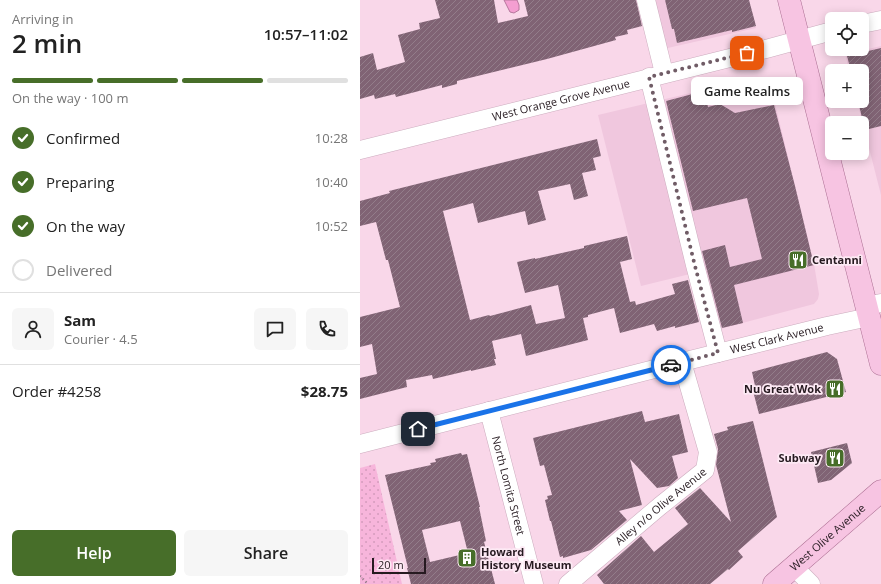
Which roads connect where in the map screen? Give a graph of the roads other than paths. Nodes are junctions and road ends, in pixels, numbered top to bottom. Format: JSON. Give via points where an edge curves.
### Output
{"nodes":[{"id":1,"x":646,"y":0,"type":"edge"},
{"id":2,"x":789,"y":0,"type":"edge"},
{"id":3,"x":881,"y":20,"type":"edge"},
{"id":4,"x":869,"y":23,"type":"edge"},
{"id":5,"x":825,"y":33,"type":"edge"},
{"id":6,"x":799,"y":40,"type":"junction"},
{"id":7,"x":657,"y":75,"type":"junction"},
{"id":8,"x":360,"y":150,"type":"edge"},
{"id":9,"x":872,"y":309,"type":"edge"},
{"id":10,"x":718,"y":353,"type":"junction"},
{"id":11,"x":682,"y":362,"type":"junction"},
{"id":12,"x":881,"y":364,"type":"edge"},
{"id":13,"x":489,"y":411,"type":"junction"},
{"id":14,"x":360,"y":444,"type":"edge"},
{"id":15,"x":881,"y":491,"type":"edge"},
{"id":16,"x":794,"y":567,"type":"junction"},
{"id":17,"x":534,"y":584,"type":"edge"},
{"id":18,"x":568,"y":584,"type":"edge"},
{"id":19,"x":774,"y":584,"type":"edge"},
{"id":20,"x":811,"y":584,"type":"edge"}],
"edges":[{"from":1,"to":7,"type":"street"},
{"from":2,"to":6,"type":"main road"},
{"from":3,"to":4,"type":"street"},
{"from":5,"to":6,"type":"street","name":"West Orange Grove Avenue"},
{"from":6,"to":7,"type":"street","name":"West Orange Grove Avenue"},
{"from":6,"to":9,"type":"main road"},
{"from":7,"to":8,"type":"street","name":"West Orange Grove Avenue"},
{"from":7,"to":10,"type":"street","via":[[695,266]]},
{"from":9,"to":10,"type":"street","name":"West Clark Avenue"},
{"from":9,"to":12,"type":"main road"},
{"from":10,"to":11,"type":"street","name":"West Clark Avenue"},
{"from":11,"to":13,"type":"street","name":"West Clark Avenue"},
{"from":11,"to":18,"type":"street","name":"Alley n/o Olive Avenue","via":[[708,452],[705,470]]},
{"from":13,"to":14,"type":"street","name":"West Clark Avenue"},
{"from":13,"to":17,"type":"street","name":"North Lomita Street"},
{"from":15,"to":16,"type":"main road","name":"West Olive Avenue"},
{"from":16,"to":19,"type":"main road","name":"West Olive Avenue"},
{"from":16,"to":20,"type":"street"}]}
